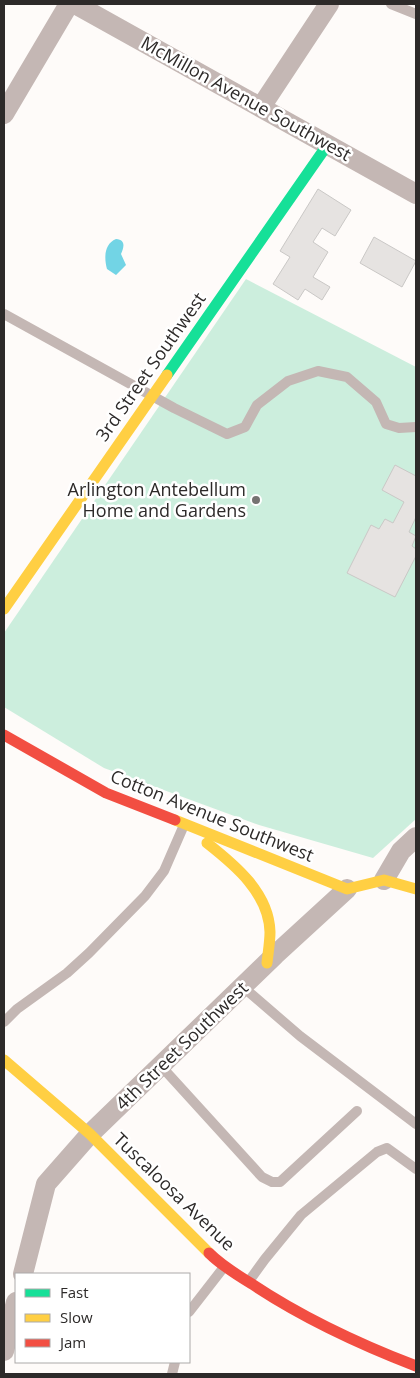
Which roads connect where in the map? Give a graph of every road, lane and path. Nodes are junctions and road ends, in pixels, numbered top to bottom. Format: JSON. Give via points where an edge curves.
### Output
{"nodes":[{"id":1,"x":69,"y":4,"type":"edge"},
{"id":2,"x":75,"y":4,"type":"edge"},
{"id":3,"x":329,"y":4,"type":"edge"},
{"id":4,"x":391,"y":4,"type":"edge"},
{"id":5,"x":416,"y":14,"type":"edge"},
{"id":6,"x":261,"y":107,"type":"junction"},
{"id":7,"x":4,"y":114,"type":"edge"},
{"id":8,"x":328,"y":144,"type":"junction"},
{"id":9,"x":416,"y":194,"type":"edge"},
{"id":10,"x":4,"y":314,"type":"edge"},
{"id":11,"x":153,"y":396,"type":"junction"},
{"id":12,"x":416,"y":427,"type":"edge"},
{"id":13,"x":4,"y":609,"type":"edge"},
{"id":14,"x":4,"y":735,"type":"edge"},
{"id":15,"x":184,"y":824,"type":"junction"},
{"id":16,"x":416,"y":837,"type":"edge"},
{"id":17,"x":384,"y":880,"type":"junction"},
{"id":18,"x":416,"y":889,"type":"edge"},
{"id":19,"x":347,"y":890,"type":"junction"},
{"id":20,"x":266,"y":963,"type":"junction"},
{"id":21,"x":243,"y":987,"type":"junction"},
{"id":22,"x":4,"y":1022,"type":"edge"},
{"id":23,"x":4,"y":1060,"type":"edge"},
{"id":24,"x":161,"y":1066,"type":"junction"},
{"id":25,"x":357,"y":1111,"type":"dead end"},
{"id":26,"x":416,"y":1124,"type":"edge"},
{"id":27,"x":90,"y":1134,"type":"junction"},
{"id":28,"x":416,"y":1169,"type":"edge"},
{"id":29,"x":225,"y":1266,"type":"junction"},
{"id":30,"x":23,"y":1273,"type":"edge"},
{"id":31,"x":249,"y":1282,"type":"junction"},
{"id":32,"x":11,"y":1308,"type":"edge"},
{"id":33,"x":190,"y":1311,"type":"edge"},
{"id":34,"x":4,"y":1351,"type":"edge"},
{"id":35,"x":416,"y":1366,"type":"edge"},
{"id":36,"x":395,"y":1367,"type":"edge"}],
"edges":[{"from":1,"to":7,"type":"street"},
{"from":2,"to":6,"type":"street","name":"McMillon Avenue Southwest"},
{"from":3,"to":6,"type":"street"},
{"from":4,"to":5,"type":"lane"},
{"from":6,"to":8,"type":"street","name":"McMillon Avenue Southwest"},
{"from":8,"to":9,"type":"street","name":"McMillon Avenue Southwest"},
{"from":8,"to":11,"type":"street","name":"3rd Street Southwest"},
{"from":10,"to":11,"type":"lane"},
{"from":11,"to":12,"type":"lane","via":[[227,434],[245,427],[257,405],[288,382],[318,371],[347,377],[376,402],[386,424],[399,428]]},
{"from":11,"to":13,"type":"street","name":"3rd Street Southwest"},
{"from":14,"to":15,"type":"street","name":"Cotton Avenue Southwest","via":[[106,793]]},
{"from":15,"to":19,"type":"street","name":"Cotton Avenue Southwest"},
{"from":15,"to":20,"type":"street","via":[[238,868],[256,892],[266,911],[270,932]]},
{"from":15,"to":22,"type":"lane","via":[[164,871],[145,896],[67,973]]},
{"from":16,"to":17,"type":"street","via":[[401,851]]},
{"from":17,"to":18,"type":"street"},
{"from":17,"to":19,"type":"street"},
{"from":19,"to":20,"type":"street","name":"4th Street Southwest"},
{"from":20,"to":21,"type":"street","name":"4th Street Southwest"},
{"from":21,"to":24,"type":"street","name":"4th Street Southwest"},
{"from":21,"to":26,"type":"lane","via":[[300,1036]]},
{"from":23,"to":27,"type":"street","name":"Tuscaloosa Avenue"},
{"from":24,"to":25,"type":"lane","via":[[262,1177],[272,1182],[280,1182]]},
{"from":24,"to":27,"type":"street","name":"4th Street Southwest"},
{"from":27,"to":29,"type":"street","name":"Tuscaloosa Avenue"},
{"from":27,"to":30,"type":"street","name":"4th Street Southwest","via":[[46,1184]]},
{"from":28,"to":31,"type":"lane","via":[[387,1148],[377,1152],[301,1215]]},
{"from":29,"to":31,"type":"street","name":"Tuscaloosa Avenue"},
{"from":29,"to":33,"type":"lane"},
{"from":31,"to":36,"type":"street","name":"Tuscaloosa Avenue"},
{"from":32,"to":34,"type":"street"},
{"from":35,"to":36,"type":"street","name":"Tuscaloosa Avenue"}]}
